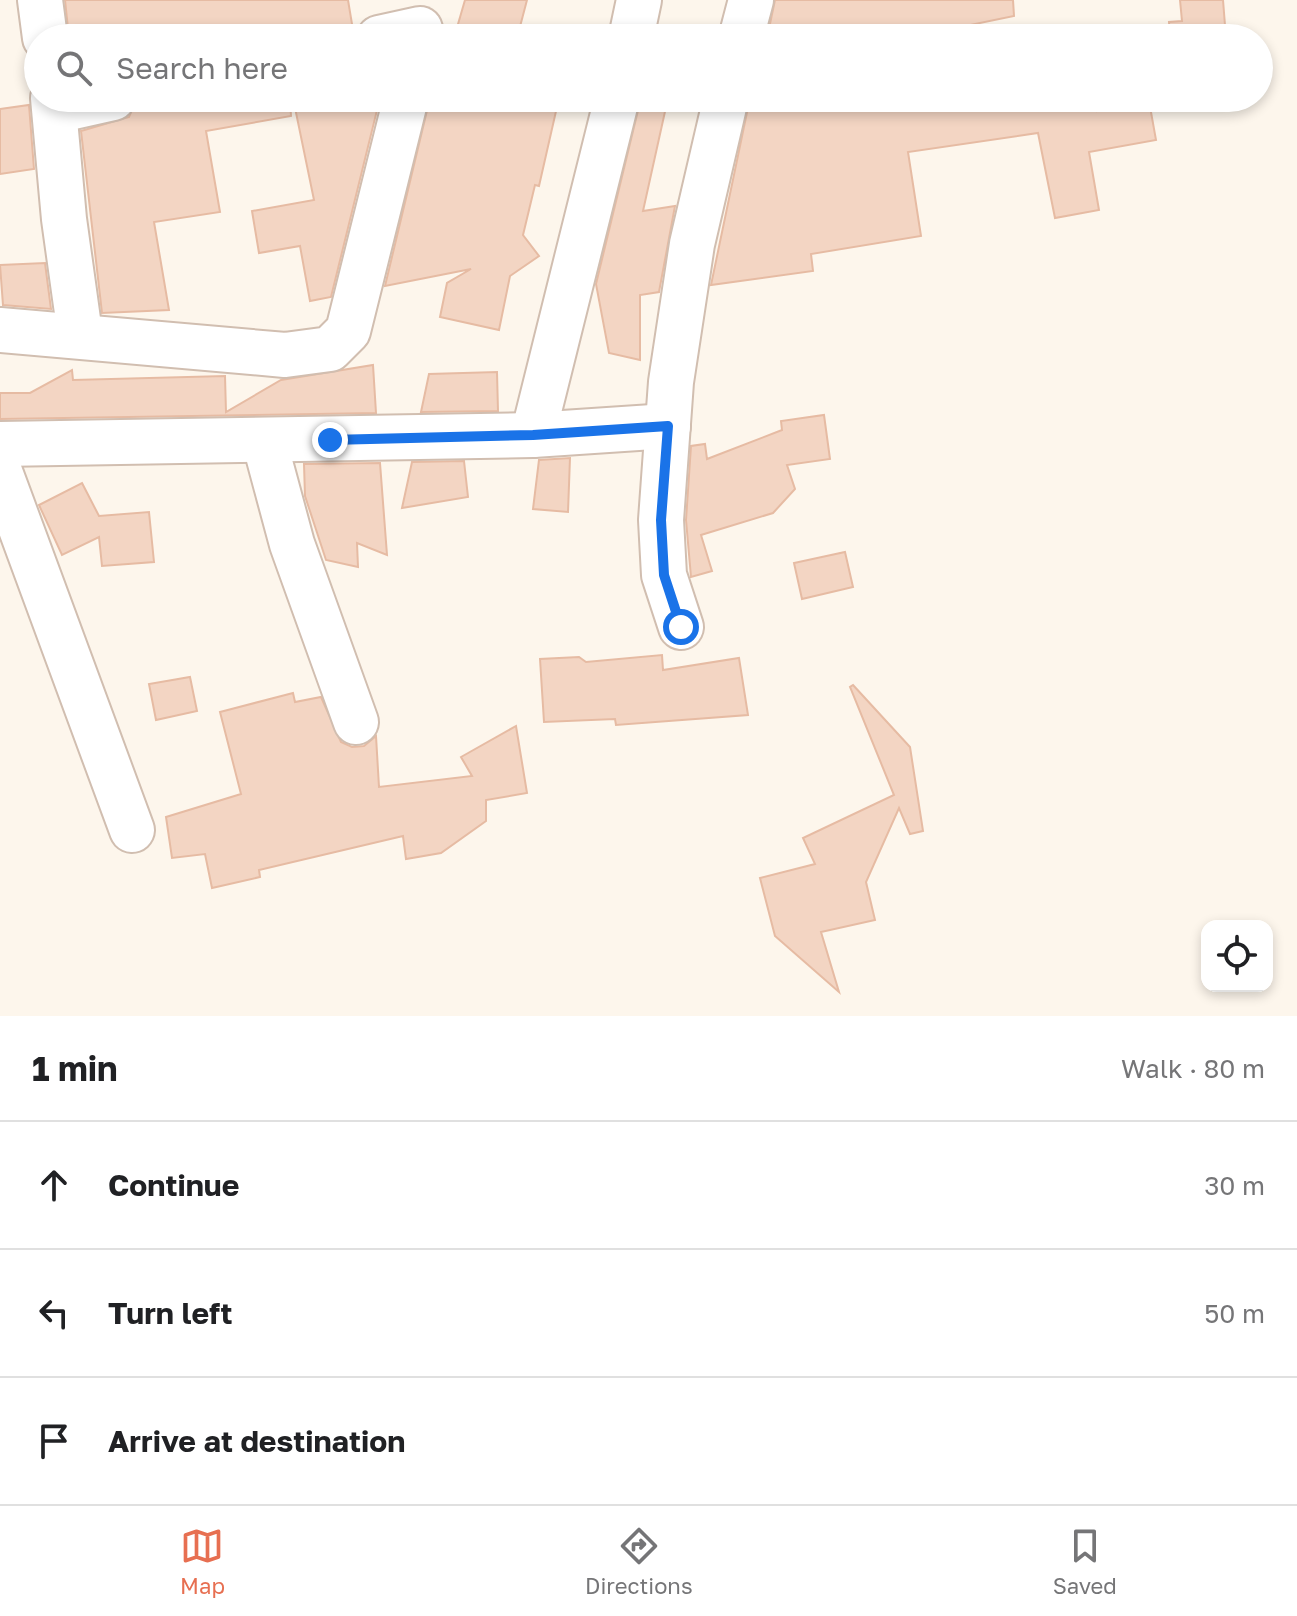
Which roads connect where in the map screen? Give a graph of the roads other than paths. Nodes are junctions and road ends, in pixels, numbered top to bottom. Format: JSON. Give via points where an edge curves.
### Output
{"nodes":[{"id":1,"x":40,"y":0,"type":"edge"},
{"id":2,"x":639,"y":0,"type":"edge"},
{"id":3,"x":751,"y":0,"type":"edge"},
{"id":4,"x":43,"y":24,"type":"edge"},
{"id":5,"x":634,"y":24,"type":"edge"},
{"id":6,"x":745,"y":24,"type":"edge"},
{"id":7,"x":55,"y":112,"type":"edge"},
{"id":8,"x":403,"y":112,"type":"edge"},
{"id":9,"x":614,"y":112,"type":"edge"},
{"id":10,"x":723,"y":112,"type":"edge"},
{"id":11,"x":0,"y":330,"type":"edge"},
{"id":12,"x":80,"y":334,"type":"junction"},
{"id":13,"x":668,"y":426,"type":"junction"},
{"id":14,"x":533,"y":435,"type":"junction"},
{"id":15,"x":264,"y":440,"type":"junction"},
{"id":16,"x":0,"y":444,"type":"edge"},
{"id":17,"x":0,"y":472,"type":"edge"},
{"id":18,"x":681,"y":627,"type":"dead end"},
{"id":19,"x":356,"y":722,"type":"dead end"},
{"id":20,"x":132,"y":830,"type":"dead end"}],
"edges":[{"from":1,"to":4,"type":"street"},
{"from":2,"to":5,"type":"street"},
{"from":3,"to":6,"type":"street"},
{"from":7,"to":12,"type":"street"},
{"from":8,"to":12,"type":"street","via":[[348,331],[330,349],[285,355]]},
{"from":9,"to":14,"type":"street"},
{"from":10,"to":13,"type":"street","via":[[692,244]]},
{"from":11,"to":12,"type":"street"},
{"from":13,"to":14,"type":"street"},
{"from":13,"to":18,"type":"street","via":[[661,520],[664,575]]},
{"from":14,"to":15,"type":"street"},
{"from":15,"to":16,"type":"street"},
{"from":15,"to":19,"type":"street","via":[[292,544]]},
{"from":17,"to":20,"type":"street"}]}
